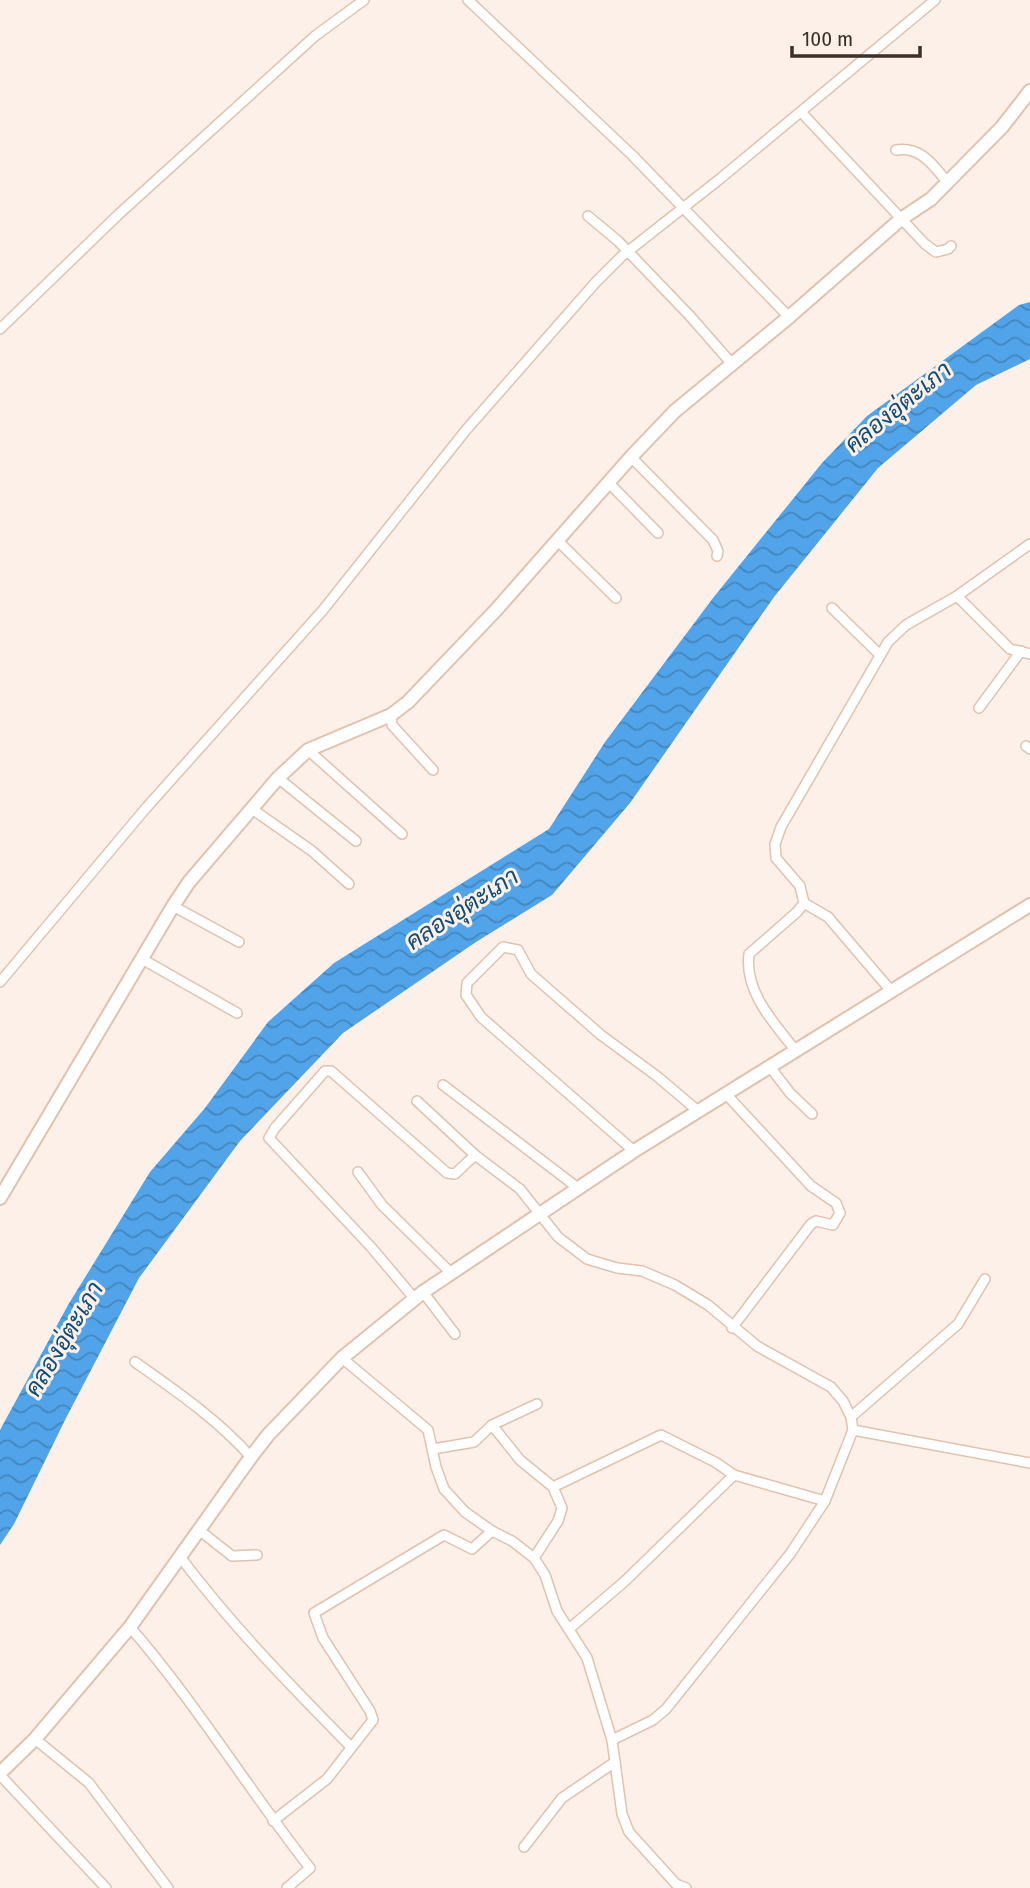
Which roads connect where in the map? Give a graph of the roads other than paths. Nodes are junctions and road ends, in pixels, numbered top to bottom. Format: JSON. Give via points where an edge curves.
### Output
{"nodes":[{"id":1,"x":364,"y":0,"type":"edge"},
{"id":2,"x":468,"y":0,"type":"edge"},
{"id":3,"x":935,"y":0,"type":"edge"},
{"id":4,"x":1030,"y":91,"type":"edge"},
{"id":5,"x":801,"y":112,"type":"junction"},
{"id":6,"x":896,"y":150,"type":"dead end"},
{"id":7,"x":948,"y":183,"type":"junction"},
{"id":8,"x":684,"y":207,"type":"junction"},
{"id":9,"x":588,"y":216,"type":"dead end"},
{"id":10,"x":901,"y":219,"type":"junction"},
{"id":11,"x":951,"y":246,"type":"dead end"},
{"id":12,"x":626,"y":252,"type":"junction"},
{"id":13,"x":789,"y":317,"type":"junction"},
{"id":14,"x":0,"y":329,"type":"edge"},
{"id":15,"x":732,"y":364,"type":"junction"},
{"id":16,"x":631,"y":457,"type":"junction"},
{"id":17,"x":609,"y":483,"type":"junction"},
{"id":18,"x":658,"y":533,"type":"dead end"},
{"id":19,"x":558,"y":541,"type":"junction"},
{"id":20,"x":1030,"y":544,"type":"edge"},
{"id":21,"x":717,"y":556,"type":"dead end"},
{"id":22,"x":957,"y":596,"type":"junction"},
{"id":23,"x":616,"y":598,"type":"dead end"},
{"id":24,"x":832,"y":608,"type":"dead end"},
{"id":25,"x":1026,"y":653,"type":"edge"},
{"id":26,"x":879,"y":654,"type":"junction"},
{"id":27,"x":979,"y":708,"type":"dead end"},
{"id":28,"x":391,"y":715,"type":"junction"},
{"id":29,"x":308,"y":750,"type":"junction"},
{"id":30,"x":433,"y":770,"type":"dead end"},
{"id":31,"x":278,"y":778,"type":"junction"},
{"id":32,"x":252,"y":809,"type":"junction"},
{"id":33,"x":402,"y":834,"type":"dead end"},
{"id":34,"x":356,"y":841,"type":"dead end"},
{"id":35,"x":349,"y":884,"type":"dead end"},
{"id":36,"x":804,"y":903,"type":"junction"},
{"id":37,"x":1030,"y":905,"type":"edge"},
{"id":38,"x":173,"y":906,"type":"junction"},
{"id":39,"x":239,"y":942,"type":"dead end"},
{"id":40,"x":142,"y":959,"type":"junction"},
{"id":41,"x":0,"y":982,"type":"edge"},
{"id":42,"x":892,"y":992,"type":"junction"},
{"id":43,"x":237,"y":1013,"type":"dead end"},
{"id":44,"x":796,"y":1051,"type":"junction"},
{"id":45,"x":770,"y":1067,"type":"junction"},
{"id":46,"x":443,"y":1086,"type":"dead end"},
{"id":47,"x":726,"y":1094,"type":"junction"},
{"id":48,"x":416,"y":1101,"type":"dead end"},
{"id":49,"x":698,"y":1111,"type":"junction"},
{"id":50,"x":812,"y":1114,"type":"dead end"},
{"id":51,"x":634,"y":1152,"type":"junction"},
{"id":52,"x":475,"y":1155,"type":"junction"},
{"id":53,"x":358,"y":1172,"type":"dead end"},
{"id":54,"x":578,"y":1188,"type":"junction"},
{"id":55,"x":0,"y":1198,"type":"edge"},
{"id":56,"x":538,"y":1214,"type":"junction"},
{"id":57,"x":452,"y":1273,"type":"junction"},
{"id":58,"x":985,"y":1279,"type":"dead end"},
{"id":59,"x":418,"y":1295,"type":"junction"},
{"id":60,"x":732,"y":1328,"type":"junction"},
{"id":61,"x":456,"y":1334,"type":"dead end"},
{"id":62,"x":342,"y":1358,"type":"junction"},
{"id":63,"x":135,"y":1362,"type":"dead end"},
{"id":64,"x":537,"y":1404,"type":"dead end"},
{"id":65,"x":851,"y":1417,"type":"junction"},
{"id":66,"x":492,"y":1425,"type":"junction"},
{"id":67,"x":853,"y":1430,"type":"junction"},
{"id":68,"x":433,"y":1449,"type":"junction"},
{"id":69,"x":251,"y":1457,"type":"junction"},
{"id":70,"x":1030,"y":1463,"type":"edge"},
{"id":71,"x":734,"y":1475,"type":"junction"},
{"id":72,"x":553,"y":1487,"type":"junction"},
{"id":73,"x":825,"y":1502,"type":"junction"},
{"id":74,"x":199,"y":1530,"type":"junction"},
{"id":75,"x":492,"y":1531,"type":"junction"},
{"id":76,"x":257,"y":1555,"type":"dead end"},
{"id":77,"x":181,"y":1558,"type":"junction"},
{"id":78,"x":534,"y":1558,"type":"junction"},
{"id":79,"x":130,"y":1627,"type":"junction"},
{"id":80,"x":569,"y":1629,"type":"junction"},
{"id":81,"x":35,"y":1739,"type":"junction"},
{"id":82,"x":612,"y":1740,"type":"junction"},
{"id":83,"x":351,"y":1747,"type":"junction"},
{"id":84,"x":615,"y":1762,"type":"junction"},
{"id":85,"x":0,"y":1774,"type":"edge"},
{"id":86,"x":273,"y":1821,"type":"junction"},
{"id":87,"x":524,"y":1847,"type":"dead end"},
{"id":88,"x":106,"y":1888,"type":"edge"},
{"id":89,"x":168,"y":1888,"type":"edge"},
{"id":90,"x":287,"y":1888,"type":"edge"},
{"id":91,"x":685,"y":1888,"type":"edge"}],
"edges":[{"from":1,"to":14,"type":"street","via":[[314,36]]},
{"from":2,"to":8,"type":"street"},
{"from":3,"to":5,"type":"street"},
{"from":4,"to":7,"type":"street"},
{"from":5,"to":8,"type":"street"},
{"from":5,"to":10,"type":"street"},
{"from":6,"to":7,"type":"street","via":[[917,151]]},
{"from":7,"to":10,"type":"street"},
{"from":8,"to":12,"type":"street"},
{"from":8,"to":13,"type":"street"},
{"from":9,"to":12,"type":"street"},
{"from":10,"to":11,"type":"street","via":[[936,252]]},
{"from":10,"to":13,"type":"street"},
{"from":12,"to":15,"type":"street"},
{"from":12,"to":41,"type":"street","via":[[466,430],[323,610],[146,808]]},
{"from":13,"to":15,"type":"street"},
{"from":15,"to":16,"type":"street","via":[[675,411]]},
{"from":16,"to":17,"type":"street"},
{"from":16,"to":21,"type":"street","via":[[713,540]]},
{"from":17,"to":18,"type":"street"},
{"from":17,"to":19,"type":"street"},
{"from":19,"to":23,"type":"street"},
{"from":19,"to":28,"type":"street"},
{"from":20,"to":22,"type":"street"},
{"from":22,"to":25,"type":"street","via":[[1010,649]]},
{"from":22,"to":26,"type":"street","via":[[906,625]]},
{"from":24,"to":26,"type":"street"},
{"from":25,"to":27,"type":"street"},
{"from":26,"to":36,"type":"street","via":[[780,827],[776,858],[800,886]]},
{"from":28,"to":29,"type":"street"},
{"from":28,"to":30,"type":"street","via":[[392,725]]},
{"from":29,"to":31,"type":"street"},
{"from":29,"to":33,"type":"street"},
{"from":31,"to":32,"type":"street"},
{"from":31,"to":34,"type":"street"},
{"from":32,"to":35,"type":"street"},
{"from":32,"to":38,"type":"street"},
{"from":36,"to":42,"type":"street","via":[[828,917]]},
{"from":36,"to":44,"type":"street","via":[[749,954],[748,961],[757,1000]]},
{"from":37,"to":42,"type":"street"},
{"from":38,"to":39,"type":"street"},
{"from":38,"to":40,"type":"street"},
{"from":40,"to":43,"type":"street"},
{"from":40,"to":55,"type":"street"},
{"from":42,"to":44,"type":"street"},
{"from":44,"to":45,"type":"street"},
{"from":45,"to":47,"type":"street"},
{"from":45,"to":50,"type":"street"},
{"from":46,"to":54,"type":"street"},
{"from":47,"to":49,"type":"street"},
{"from":47,"to":60,"type":"street","via":[[811,1186],[836,1203],[840,1213],[833,1225],[811,1224]]},
{"from":48,"to":52,"type":"street"},
{"from":49,"to":51,"type":"street"},
{"from":49,"to":51,"type":"street","via":[[531,974],[518,950],[503,947],[467,984],[466,995],[481,1017]]},
{"from":51,"to":54,"type":"street"},
{"from":52,"to":56,"type":"street","via":[[520,1189]]},
{"from":52,"to":59,"type":"street","via":[[456,1174],[447,1173],[331,1071],[325,1071],[270,1138]]},
{"from":53,"to":57,"type":"street","via":[[382,1205]]},
{"from":54,"to":56,"type":"street"},
{"from":56,"to":57,"type":"street"},
{"from":56,"to":60,"type":"street","via":[[587,1259],[642,1271],[675,1285],[708,1305]]},
{"from":57,"to":59,"type":"street"},
{"from":58,"to":65,"type":"street","via":[[958,1324]]},
{"from":59,"to":61,"type":"street"},
{"from":59,"to":62,"type":"street"},
{"from":60,"to":65,"type":"street","via":[[831,1387]]},
{"from":62,"to":68,"type":"street","via":[[418,1419],[428,1430]]},
{"from":62,"to":69,"type":"street"},
{"from":63,"to":69,"type":"street","via":[[230,1433]]},
{"from":64,"to":66,"type":"street"},
{"from":65,"to":67,"type":"street"},
{"from":66,"to":68,"type":"street","via":[[474,1442]]},
{"from":66,"to":72,"type":"street","via":[[520,1461]]},
{"from":67,"to":70,"type":"street"},
{"from":67,"to":73,"type":"street"},
{"from":68,"to":75,"type":"street","via":[[444,1489],[465,1513]]},
{"from":69,"to":74,"type":"street"},
{"from":71,"to":72,"type":"street","via":[[661,1435]]},
{"from":71,"to":73,"type":"street"},
{"from":71,"to":80,"type":"street"},
{"from":72,"to":78,"type":"street","via":[[561,1514]]},
{"from":73,"to":82,"type":"street","via":[[790,1554],[666,1709]]},
{"from":74,"to":76,"type":"street","via":[[232,1556]]},
{"from":74,"to":77,"type":"street"},
{"from":75,"to":78,"type":"street"},
{"from":75,"to":83,"type":"street","via":[[472,1549],[444,1535],[314,1613],[323,1638],[373,1720]]},
{"from":77,"to":79,"type":"street"},
{"from":77,"to":83,"type":"street","via":[[261,1656]]},
{"from":78,"to":80,"type":"street"},
{"from":79,"to":81,"type":"street"},
{"from":79,"to":86,"type":"street","via":[[185,1695]]},
{"from":80,"to":82,"type":"street","via":[[587,1658]]},
{"from":81,"to":85,"type":"street"},
{"from":81,"to":89,"type":"street","via":[[89,1783]]},
{"from":82,"to":84,"type":"street"},
{"from":83,"to":86,"type":"street","via":[[327,1779]]},
{"from":84,"to":87,"type":"street","via":[[562,1798]]},
{"from":84,"to":91,"type":"street","via":[[629,1832],[676,1884]]},
{"from":85,"to":88,"type":"street"},
{"from":86,"to":90,"type":"street","via":[[310,1868]]}]}
